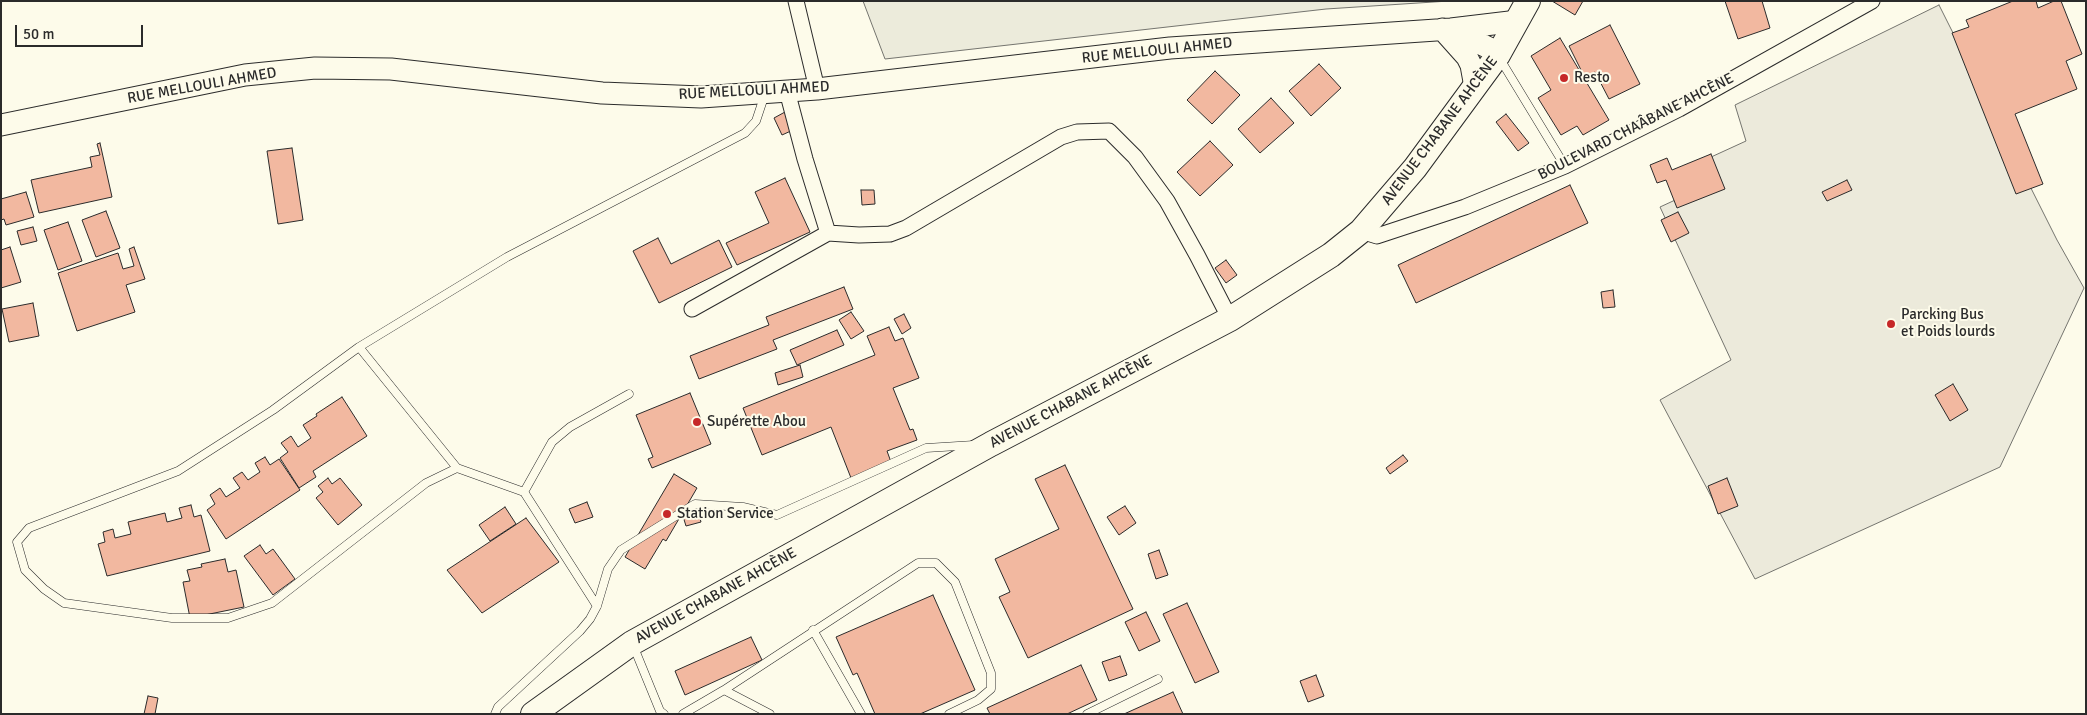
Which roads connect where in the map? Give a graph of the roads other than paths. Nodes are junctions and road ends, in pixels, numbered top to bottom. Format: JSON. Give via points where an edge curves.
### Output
{"nodes":[{"id":1,"x":796,"y":1,"type":"edge"},
{"id":2,"x":1872,"y":1,"type":"edge"},
{"id":3,"x":1524,"y":8,"type":"edge"},
{"id":4,"x":1446,"y":29,"type":"junction"},
{"id":5,"x":1498,"y":55,"type":"junction"},
{"id":6,"x":1475,"y":87,"type":"junction"},
{"id":7,"x":817,"y":89,"type":"junction"},
{"id":8,"x":787,"y":91,"type":"junction"},
{"id":9,"x":766,"y":92,"type":"junction"},
{"id":10,"x":1,"y":125,"type":"edge"},
{"id":11,"x":1564,"y":166,"type":"junction"},
{"id":12,"x":1361,"y":231,"type":"junction"},
{"id":13,"x":828,"y":233,"type":"junction"},
{"id":14,"x":692,"y":309,"type":"dead end"},
{"id":15,"x":1230,"y":319,"type":"junction"},
{"id":16,"x":360,"y":347,"type":"junction"},
{"id":17,"x":629,"y":394,"type":"dead end"},
{"id":18,"x":991,"y":444,"type":"junction"},
{"id":19,"x":457,"y":468,"type":"junction"},
{"id":20,"x":524,"y":492,"type":"junction"},
{"id":21,"x":597,"y":606,"type":"junction"},
{"id":22,"x":813,"y":630,"type":"junction"},
{"id":23,"x":632,"y":643,"type":"junction"},
{"id":24,"x":1158,"y":679,"type":"dead end"},
{"id":25,"x":724,"y":690,"type":"junction"},
{"id":26,"x":495,"y":714,"type":"edge"},
{"id":27,"x":534,"y":714,"type":"edge"},
{"id":28,"x":664,"y":714,"type":"edge"},
{"id":29,"x":683,"y":714,"type":"edge"},
{"id":30,"x":770,"y":714,"type":"edge"},
{"id":31,"x":861,"y":714,"type":"edge"},
{"id":32,"x":949,"y":714,"type":"edge"},
{"id":33,"x":1086,"y":714,"type":"edge"}],
"edges":[{"from":1,"to":7,"type":"street"},
{"from":2,"to":11,"type":"street","name":"BOULEVARD CHAÂBANE AHCÈNE","via":[[1679,108]]},
{"from":3,"to":4,"type":"street","name":"RUE MELLOULI AHMED"},
{"from":3,"to":5,"type":"main road","name":"AVENUE CHABANE AHCÈNE"},
{"from":4,"to":5,"type":"street","name":"RUE MELLOULI AHMED","via":[[1492,49]]},
{"from":4,"to":6,"type":"street","via":[[1471,65]]},
{"from":4,"to":7,"type":"street","name":"RUE MELLOULI AHMED","via":[[1170,48]]},
{"from":5,"to":6,"type":"main road","name":"AVENUE CHABANE AHCÈNE"},
{"from":5,"to":11,"type":"lane"},
{"from":6,"to":12,"type":"main road","name":"AVENUE CHABANE AHCÈNE","via":[[1415,168]]},
{"from":7,"to":8,"type":"street","name":"RUE MELLOULI AHMED"},
{"from":8,"to":9,"type":"street","name":"RUE MELLOULI AHMED"},
{"from":8,"to":13,"type":"street","via":[[804,159]]},
{"from":9,"to":10,"type":"street","name":"RUE MELLOULI AHMED","via":[[701,97],[602,93],[391,68],[314,68],[245,75]]},
{"from":9,"to":16,"type":"lane","via":[[756,121],[744,133],[507,257]]},
{"from":11,"to":12,"type":"street","name":"BOULEVARD CHAÂBANE AHCÈNE","via":[[1464,207],[1377,236]]},
{"from":12,"to":15,"type":"main road","name":"AVENUE CHABANE AHCÈNE","via":[[1331,255]]},
{"from":13,"to":14,"type":"street"},
{"from":13,"to":15,"type":"street","via":[[890,234],[1061,137],[1077,132],[1108,132],[1134,157],[1167,202]]},
{"from":15,"to":18,"type":"main road","name":"AVENUE CHABANE AHCÈNE"},
{"from":16,"to":19,"type":"lane"},
{"from":16,"to":19,"type":"lane","via":[[273,410],[178,471],[30,528],[17,542],[25,570],[64,603],[172,618],[228,618],[272,603],[426,483]]},
{"from":17,"to":20,"type":"lane","via":[[570,427],[552,442]]},
{"from":18,"to":21,"type":"lane","via":[[926,448],[777,515],[743,507],[695,504],[622,550],[608,568]]},
{"from":18,"to":23,"type":"main road","name":"AVENUE CHABANE AHCÈNE"},
{"from":19,"to":20,"type":"lane"},
{"from":20,"to":21,"type":"lane"},
{"from":21,"to":26,"type":"lane","via":[[580,631],[498,707]]},
{"from":22,"to":25,"type":"lane"},
{"from":22,"to":31,"type":"lane"},
{"from":22,"to":32,"type":"lane","via":[[906,569],[918,563],[936,563],[955,582],[991,673],[991,689],[978,700]]},
{"from":23,"to":27,"type":"main road","name":"AVENUE CHABANE AHCÈNE"},
{"from":23,"to":28,"type":"lane"},
{"from":24,"to":33,"type":"lane"},
{"from":25,"to":29,"type":"lane"},
{"from":25,"to":30,"type":"lane"}]}
